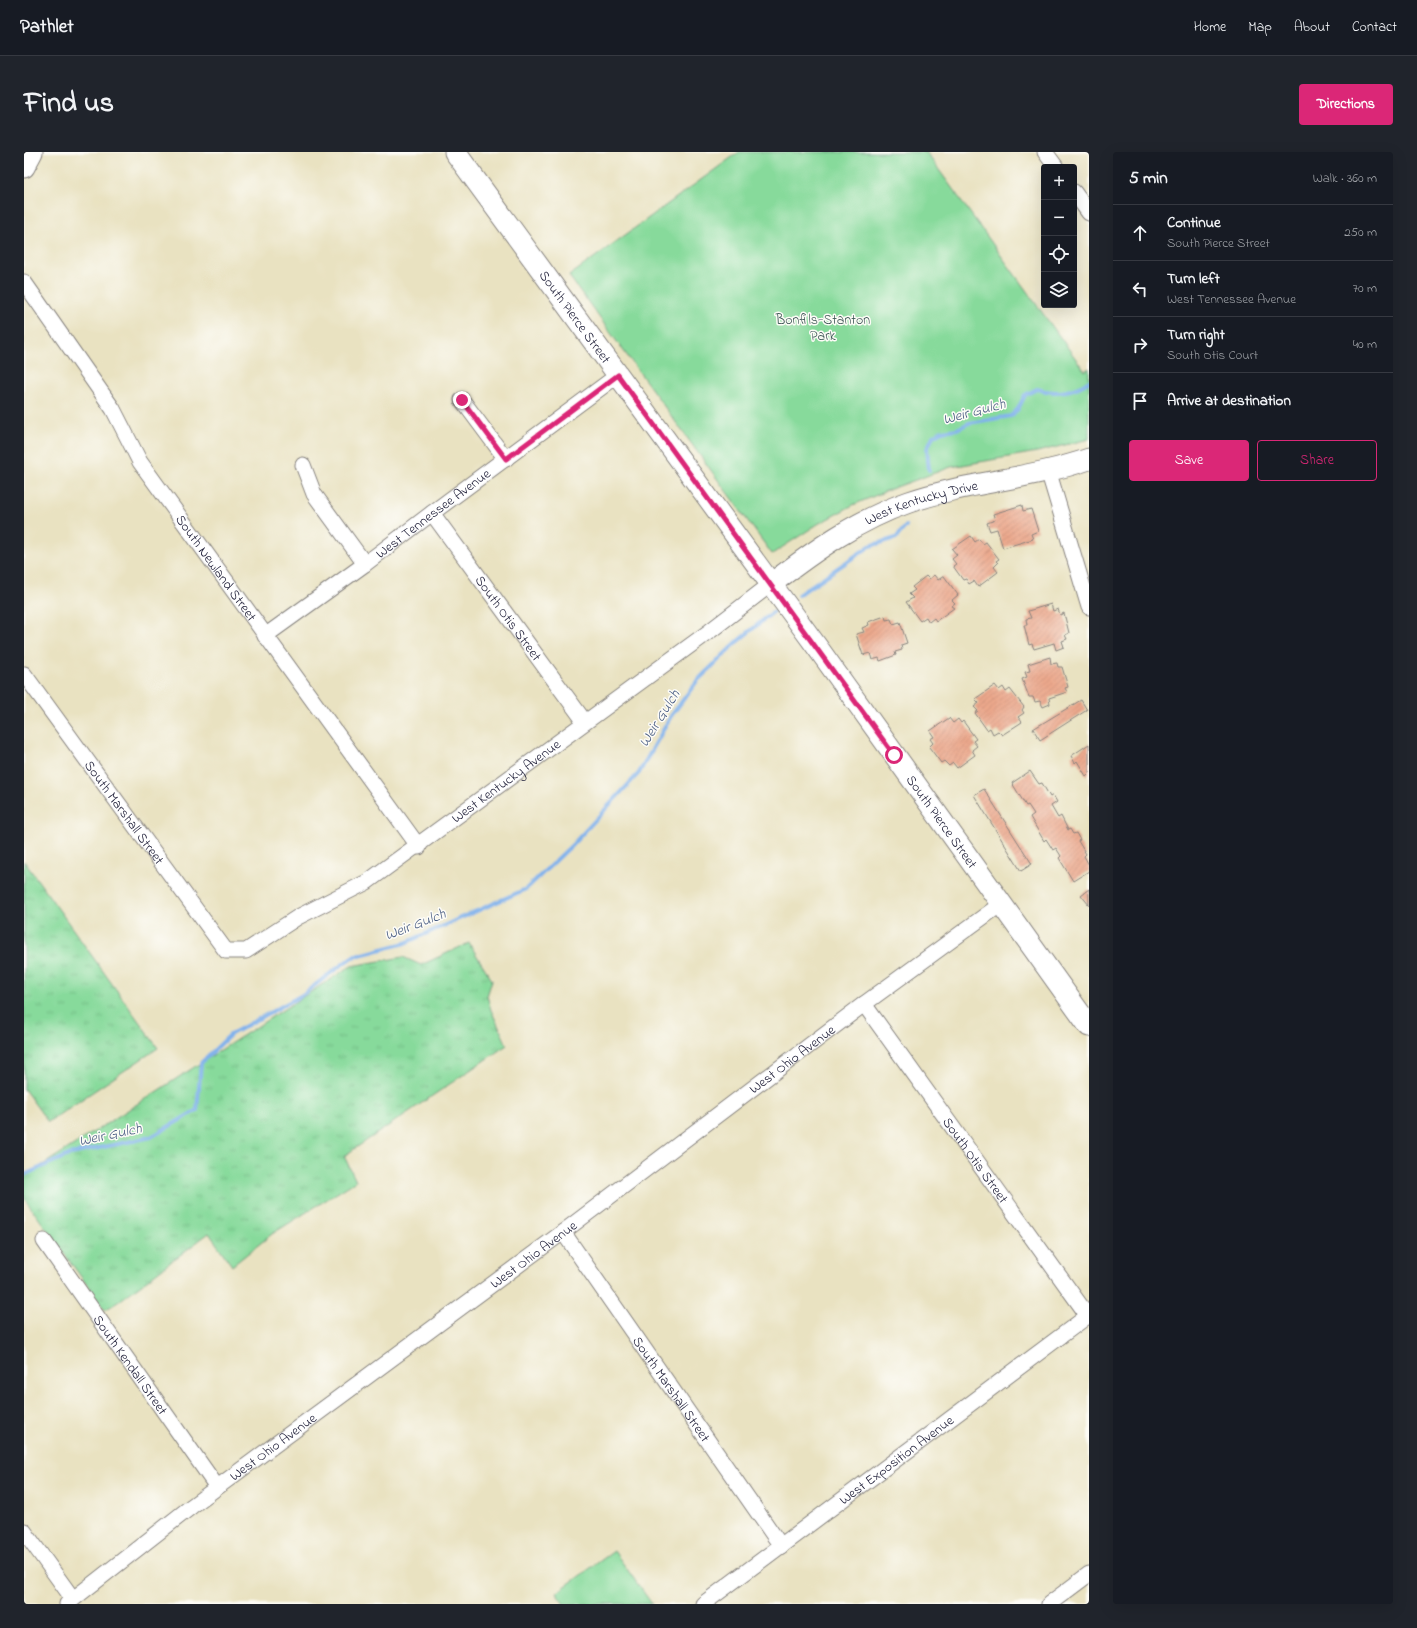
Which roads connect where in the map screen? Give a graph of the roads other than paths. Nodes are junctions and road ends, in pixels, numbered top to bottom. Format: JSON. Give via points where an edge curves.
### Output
{"nodes":[{"id":1,"x":32,"y":152,"type":"edge"},
{"id":2,"x":455,"y":152,"type":"edge"},
{"id":3,"x":1045,"y":152,"type":"edge"},
{"id":4,"x":1054,"y":164,"type":"edge"},
{"id":5,"x":24,"y":167,"type":"edge"},
{"id":6,"x":1077,"y":196,"type":"edge"},
{"id":7,"x":1089,"y":213,"type":"edge"},
{"id":8,"x":24,"y":282,"type":"edge"},
{"id":9,"x":618,"y":375,"type":"junction"},
{"id":10,"x":462,"y":400,"type":"dead end"},
{"id":11,"x":506,"y":459,"type":"junction"},
{"id":12,"x":1089,"y":459,"type":"edge"},
{"id":13,"x":304,"y":465,"type":"dead end"},
{"id":14,"x":1048,"y":470,"type":"junction"},
{"id":15,"x":432,"y":513,"type":"junction"},
{"id":16,"x":365,"y":564,"type":"junction"},
{"id":17,"x":771,"y":584,"type":"junction"},
{"id":18,"x":1089,"y":608,"type":"edge"},
{"id":19,"x":265,"y":636,"type":"junction"},
{"id":20,"x":24,"y":674,"type":"edge"},
{"id":21,"x":585,"y":722,"type":"junction"},
{"id":22,"x":419,"y":846,"type":"junction"},
{"id":23,"x":1001,"y":904,"type":"junction"},
{"id":24,"x":226,"y":951,"type":"joint"},
{"id":25,"x":864,"y":1004,"type":"junction"},
{"id":26,"x":1089,"y":1026,"type":"edge"},
{"id":27,"x":562,"y":1232,"type":"junction"},
{"id":28,"x":44,"y":1241,"type":"dead end"},
{"id":29,"x":1088,"y":1315,"type":"edge"},
{"id":30,"x":217,"y":1488,"type":"junction"},
{"id":31,"x":24,"y":1532,"type":"edge"},
{"id":32,"x":782,"y":1546,"type":"junction"},
{"id":33,"x":1089,"y":1574,"type":"edge"},
{"id":34,"x":1066,"y":1599,"type":"edge"},
{"id":35,"x":70,"y":1602,"type":"edge"},
{"id":36,"x":703,"y":1604,"type":"edge"},
{"id":37,"x":1049,"y":1604,"type":"edge"}],
"edges":[{"from":1,"to":5,"type":"street"},
{"from":2,"to":9,"type":"street","name":"South Pierce Street"},
{"from":3,"to":4,"type":"street"},
{"from":6,"to":7,"type":"street"},
{"from":8,"to":19,"type":"street","name":"South Newland Street","via":[[113,409],[140,462]]},
{"from":9,"to":11,"type":"street","name":"West Tennessee Avenue"},
{"from":9,"to":17,"type":"street","name":"South Pierce Street"},
{"from":10,"to":11,"type":"street"},
{"from":11,"to":15,"type":"street","name":"West Tennessee Avenue"},
{"from":12,"to":14,"type":"street","name":"West Kentucky Drive"},
{"from":13,"to":16,"type":"street","via":[[314,494]]},
{"from":14,"to":17,"type":"street","name":"West Kentucky Drive","via":[[931,496],[896,507],[835,538]]},
{"from":14,"to":18,"type":"street"},
{"from":15,"to":16,"type":"street","name":"West Tennessee Avenue"},
{"from":15,"to":21,"type":"street","name":"South Otis Street"},
{"from":16,"to":19,"type":"street","name":"West Tennessee Avenue"},
{"from":17,"to":21,"type":"street","name":"West Kentucky Avenue"},
{"from":17,"to":23,"type":"street","name":"South Pierce Street"},
{"from":19,"to":22,"type":"street","name":"South Newland Street"},
{"from":20,"to":24,"type":"street","name":"South Marshall Street"},
{"from":21,"to":22,"type":"street","name":"West Kentucky Avenue"},
{"from":22,"to":24,"type":"street","name":"West Kentucky Avenue","via":[[367,882],[298,917],[246,951]]},
{"from":23,"to":25,"type":"street","name":"West Ohio Avenue"},
{"from":23,"to":26,"type":"street","name":"South Pierce Street"},
{"from":25,"to":27,"type":"street","name":"West Ohio Avenue"},
{"from":25,"to":29,"type":"street","name":"South Otis Street"},
{"from":27,"to":30,"type":"street","name":"West Ohio Avenue"},
{"from":27,"to":32,"type":"street","name":"South Marshall Street"},
{"from":28,"to":30,"type":"street","name":"South Kendall Street"},
{"from":29,"to":32,"type":"street","name":"West Exposition Avenue"},
{"from":30,"to":35,"type":"street","name":"West Ohio Avenue"},
{"from":31,"to":35,"type":"street"},
{"from":32,"to":36,"type":"street","name":"West Exposition Avenue"},
{"from":33,"to":34,"type":"street"},
{"from":34,"to":37,"type":"street"}]}
